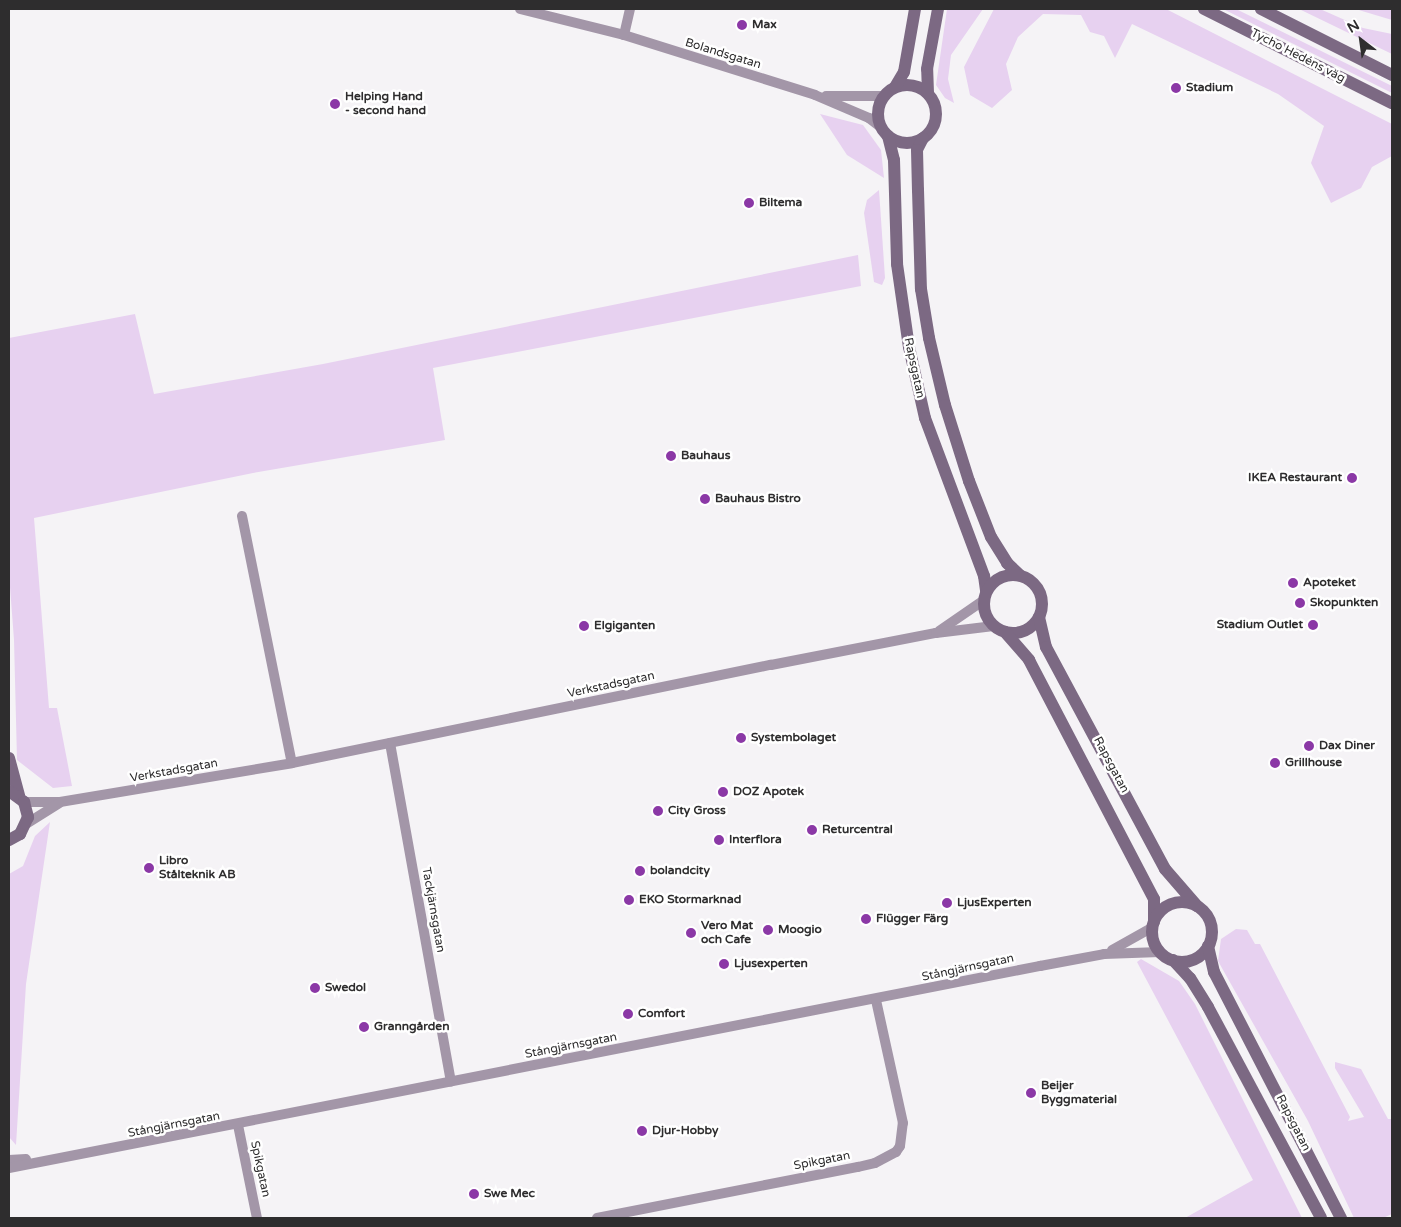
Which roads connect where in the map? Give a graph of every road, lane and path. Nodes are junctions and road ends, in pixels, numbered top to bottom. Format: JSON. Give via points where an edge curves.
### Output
{"nodes":[{"id":1,"x":520,"y":9,"type":"edge"},
{"id":2,"x":630,"y":9,"type":"edge"},
{"id":3,"x":915,"y":9,"type":"edge"},
{"id":4,"x":938,"y":9,"type":"edge"},
{"id":5,"x":1204,"y":9,"type":"edge"},
{"id":6,"x":1261,"y":9,"type":"edge"},
{"id":7,"x":624,"y":35,"type":"junction"},
{"id":8,"x":1392,"y":75,"type":"edge"},
{"id":9,"x":895,"y":87,"type":"junction"},
{"id":10,"x":928,"y":93,"type":"junction"},
{"id":11,"x":815,"y":94,"type":"junction"},
{"id":12,"x":884,"y":96,"type":"junction"},
{"id":13,"x":1392,"y":103,"type":"edge"},
{"id":14,"x":885,"y":132,"type":"junction"},
{"id":15,"x":923,"y":138,"type":"junction"},
{"id":16,"x":242,"y":516,"type":"dead end"},
{"id":17,"x":1020,"y":575,"type":"junction"},
{"id":18,"x":985,"y":596,"type":"junction"},
{"id":19,"x":1039,"y":617,"type":"junction"},
{"id":20,"x":999,"y":629,"type":"junction"},
{"id":21,"x":936,"y":633,"type":"junction"},
{"id":22,"x":390,"y":743,"type":"junction"},
{"id":23,"x":9,"y":758,"type":"edge"},
{"id":24,"x":292,"y":764,"type":"junction"},
{"id":25,"x":17,"y":796,"type":"edge"},
{"id":26,"x":60,"y":802,"type":"junction"},
{"id":27,"x":26,"y":824,"type":"junction"},
{"id":28,"x":10,"y":841,"type":"edge"},
{"id":29,"x":1197,"y":906,"type":"junction"},
{"id":30,"x":1154,"y":924,"type":"junction"},
{"id":31,"x":1208,"y":946,"type":"junction"},
{"id":32,"x":1160,"y":952,"type":"junction"},
{"id":33,"x":1104,"y":954,"type":"junction"},
{"id":34,"x":1173,"y":960,"type":"junction"},
{"id":35,"x":876,"y":1000,"type":"junction"},
{"id":36,"x":451,"y":1082,"type":"junction"},
{"id":37,"x":238,"y":1125,"type":"junction"},
{"id":38,"x":42,"y":1159,"type":"junction"},
{"id":39,"x":9,"y":1160,"type":"edge"},
{"id":40,"x":9,"y":1168,"type":"edge"},
{"id":41,"x":616,"y":1216,"type":"edge"},
{"id":42,"x":257,"y":1218,"type":"edge"},
{"id":43,"x":596,"y":1218,"type":"edge"},
{"id":44,"x":1321,"y":1218,"type":"edge"},
{"id":45,"x":1341,"y":1218,"type":"edge"}],
"edges":[{"from":1,"to":7,"type":"street","name":"Bolandsgatan"},
{"from":2,"to":7,"type":"street"},
{"from":3,"to":9,"type":"street","via":[[904,72]]},
{"from":4,"to":10,"type":"street","via":[[927,70]]},
{"from":5,"to":13,"type":"street","name":"Tycho Hedéns väg"},
{"from":6,"to":8,"type":"street","name":"Tycho Hedéns väg"},
{"from":7,"to":11,"type":"street","name":"Bolandsgatan"},
{"from":9,"to":10,"type":"street","via":[[918,86]]},
{"from":9,"to":12,"type":"street"},
{"from":10,"to":15,"type":"street","via":[[935,103],[936,116],[932,129]]},
{"from":11,"to":12,"type":"street","name":"Bolandsgatan","via":[[851,98]]},
{"from":11,"to":14,"type":"street","name":"Bolandsgatan","via":[[869,118]]},
{"from":12,"to":14,"type":"street","via":[[879,108]]},
{"from":14,"to":15,"type":"street","via":[[899,142],[911,143]]},
{"from":14,"to":18,"type":"street","name":"Rapsgatan","via":[[894,160],[897,264],[908,347],[925,418],[984,576]]},
{"from":15,"to":17,"type":"street","name":"Rapsgatan","via":[[917,150],[918,190],[921,288],[929,338],[944,404],[975,497],[999,552]]},
{"from":16,"to":24,"type":"street"},
{"from":17,"to":18,"type":"street","via":[[1006,575],[994,581]]},
{"from":17,"to":19,"type":"street","via":[[1030,580],[1041,595]]},
{"from":18,"to":20,"type":"street","via":[[987,618]]},
{"from":18,"to":21,"type":"street","name":"Verkstadsgatan"},
{"from":19,"to":20,"type":"street","via":[[1026,630]]},
{"from":19,"to":29,"type":"street","name":"Rapsgatan","via":[[1046,647],[1165,869]]},
{"from":20,"to":21,"type":"street","name":"Verkstadsgatan"},
{"from":20,"to":30,"type":"street","name":"Rapsgatan","via":[[1029,660],[1154,899]]},
{"from":21,"to":22,"type":"street","name":"Verkstadsgatan"},
{"from":22,"to":24,"type":"street","name":"Verkstadsgatan"},
{"from":22,"to":36,"type":"street","name":"Tackjärnsgatan"},
{"from":23,"to":25,"type":"street"},
{"from":24,"to":26,"type":"street","name":"Verkstadsgatan"},
{"from":25,"to":26,"type":"street","name":"Verkstadsgatan"},
{"from":25,"to":27,"type":"street"},
{"from":26,"to":27,"type":"street","name":"Verkstadsgatan"},
{"from":27,"to":28,"type":"street"},
{"from":29,"to":30,"type":"street","via":[[1174,903],[1159,913]]},
{"from":29,"to":31,"type":"street","via":[[1210,921]]},
{"from":30,"to":32,"type":"street","via":[[1154,943]]},
{"from":30,"to":33,"type":"street","name":"Stångjärnsgatan"},
{"from":31,"to":34,"type":"street","via":[[1199,957],[1189,961]]},
{"from":31,"to":45,"type":"street","name":"Rapsgatan","via":[[1214,972]]},
{"from":32,"to":33,"type":"street","name":"Stångjärnsgatan"},
{"from":32,"to":34,"type":"street"},
{"from":33,"to":35,"type":"street","name":"Stångjärnsgatan"},
{"from":34,"to":44,"type":"street","name":"Rapsgatan","via":[[1190,978],[1208,1007]]},
{"from":35,"to":36,"type":"street","name":"Stångjärnsgatan"},
{"from":35,"to":41,"type":"street","name":"Spikgatan","via":[[902,1123],[900,1146],[896,1152],[875,1163],[858,1167]]},
{"from":36,"to":37,"type":"street","name":"Stångjärnsgatan"},
{"from":37,"to":38,"type":"street","name":"Stångjärnsgatan"},
{"from":37,"to":42,"type":"street","name":"Spikgatan"},
{"from":38,"to":39,"type":"street","name":"Stångjärnsgatan"},
{"from":38,"to":40,"type":"street","name":"Stångjärnsgatan"},
{"from":41,"to":43,"type":"street","name":"Spikgatan"}]}
